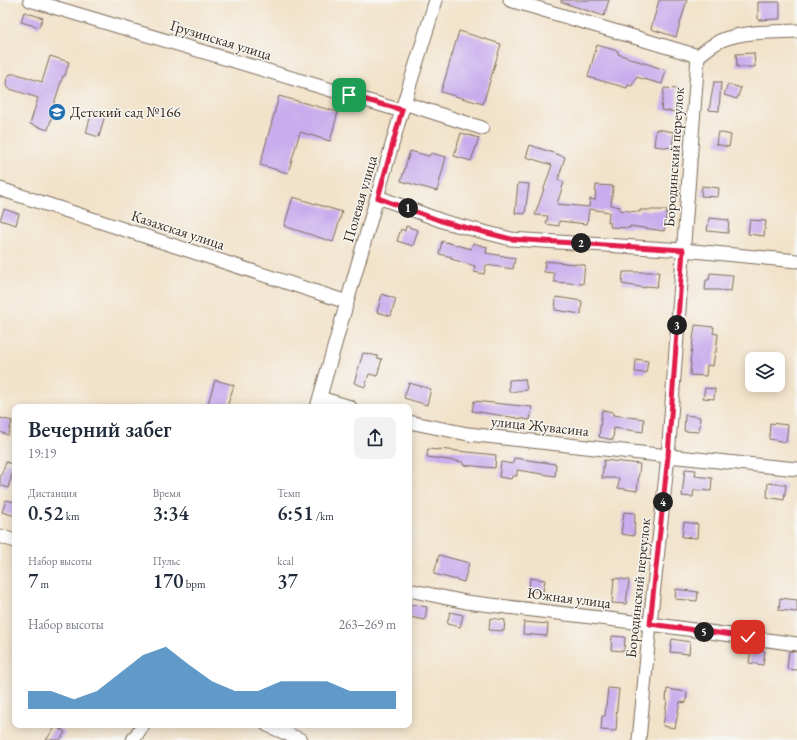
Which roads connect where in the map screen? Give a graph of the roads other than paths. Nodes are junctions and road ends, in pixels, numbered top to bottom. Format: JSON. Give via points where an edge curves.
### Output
{"nodes":[{"id":1,"x":30,"y":0,"type":"edge"},
{"id":2,"x":436,"y":0,"type":"edge"},
{"id":3,"x":510,"y":0,"type":"edge"},
{"id":4,"x":797,"y":31,"type":"edge"},
{"id":5,"x":698,"y":56,"type":"junction"},
{"id":6,"x":403,"y":107,"type":"junction"},
{"id":7,"x":482,"y":128,"type":"dead end"},
{"id":8,"x":0,"y":189,"type":"edge"},
{"id":9,"x":378,"y":198,"type":"junction"},
{"id":10,"x":683,"y":250,"type":"junction"},
{"id":11,"x":797,"y":261,"type":"edge"},
{"id":12,"x":347,"y":302,"type":"junction"},
{"id":13,"x":318,"y":402,"type":"edge"},
{"id":14,"x":331,"y":404,"type":"edge"},
{"id":15,"x":412,"y":423,"type":"edge"},
{"id":16,"x":668,"y":456,"type":"junction"},
{"id":17,"x":797,"y":469,"type":"edge"},
{"id":18,"x":0,"y":536,"type":"edge"},
{"id":19,"x":12,"y":540,"type":"edge"},
{"id":20,"x":412,"y":591,"type":"edge"},
{"id":21,"x":650,"y":624,"type":"junction"},
{"id":22,"x":797,"y":644,"type":"edge"},
{"id":23,"x":141,"y":728,"type":"edge"},
{"id":24,"x":274,"y":728,"type":"edge"},
{"id":25,"x":133,"y":740,"type":"edge"},
{"id":26,"x":301,"y":740,"type":"edge"},
{"id":27,"x":639,"y":740,"type":"edge"}],
"edges":[{"from":1,"to":6,"type":"street","name":"Грузинская улица"},
{"from":2,"to":6,"type":"street","name":"Полевая улица"},
{"from":3,"to":5,"type":"street"},
{"from":4,"to":5,"type":"street","via":[[728,38]]},
{"from":5,"to":10,"type":"street","name":"Бородинский переулок"},
{"from":6,"to":7,"type":"street","name":"Грузинская улица"},
{"from":6,"to":9,"type":"street","name":"Полевая улица"},
{"from":8,"to":12,"type":"street","name":"Казахская улица"},
{"from":9,"to":10,"type":"street","via":[[444,222],[511,239]]},
{"from":9,"to":12,"type":"street","name":"Полевая улица"},
{"from":10,"to":11,"type":"street"},
{"from":10,"to":16,"type":"street","name":"Бородинский переулок"},
{"from":12,"to":13,"type":"street","name":"Полевая улица"},
{"from":13,"to":14,"type":"street"},
{"from":15,"to":16,"type":"street","name":"улица Жувасина","via":[[468,434]]},
{"from":16,"to":17,"type":"street","name":"улица Жувасина"},
{"from":16,"to":21,"type":"street","name":"Бородинский переулок"},
{"from":18,"to":19,"type":"street"},
{"from":20,"to":21,"type":"street","name":"Южная улица","via":[[466,602]]},
{"from":21,"to":22,"type":"street","name":"Южная улица"},
{"from":21,"to":27,"type":"street","name":"Бородинский переулок"},
{"from":23,"to":25,"type":"street"},
{"from":24,"to":26,"type":"street"}]}
